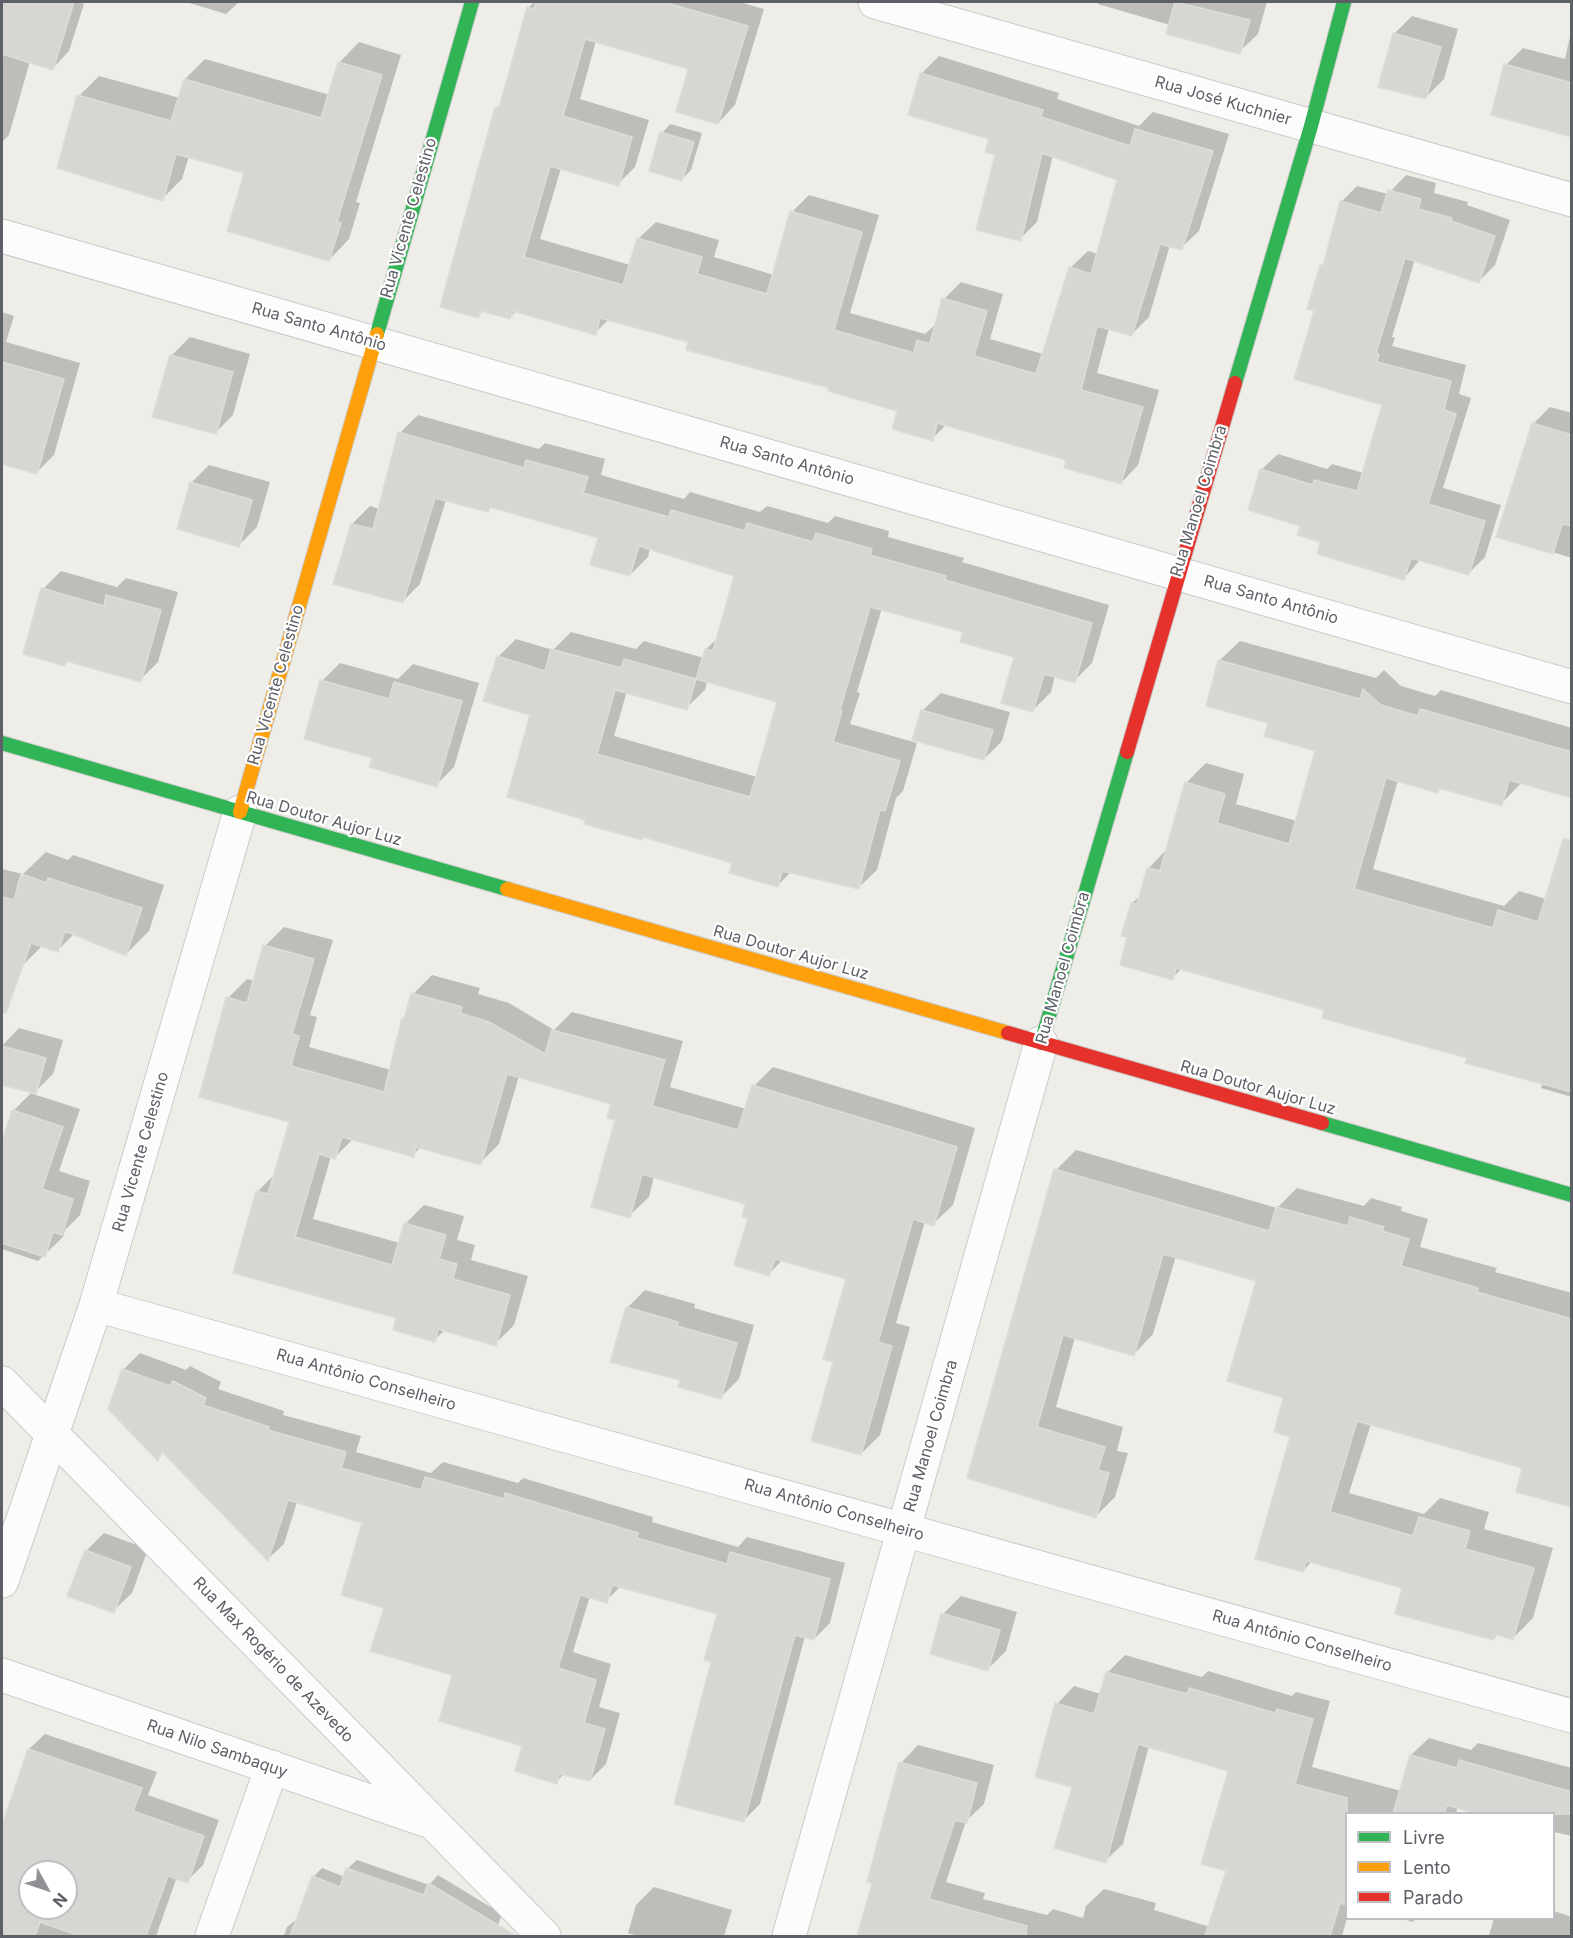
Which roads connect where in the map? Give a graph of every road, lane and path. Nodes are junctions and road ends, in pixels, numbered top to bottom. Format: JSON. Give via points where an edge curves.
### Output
{"nodes":[{"id":1,"x":472,"y":2,"type":"edge"},
{"id":2,"x":875,"y":2,"type":"edge"},
{"id":3,"x":1344,"y":2,"type":"edge"},
{"id":4,"x":1311,"y":126,"type":"junction"},
{"id":5,"x":1572,"y":200,"type":"edge"},
{"id":6,"x":2,"y":236,"type":"edge"},
{"id":7,"x":374,"y":343,"type":"junction"},
{"id":8,"x":1178,"y":574,"type":"junction"},
{"id":9,"x":1572,"y":687,"type":"edge"},
{"id":10,"x":2,"y":743,"type":"edge"},
{"id":11,"x":240,"y":812,"type":"junction"},
{"id":12,"x":1041,"y":1042,"type":"junction"},
{"id":13,"x":1572,"y":1196,"type":"edge"},
{"id":14,"x":96,"y":1305,"type":"junction"},
{"id":15,"x":2,"y":1383,"type":"edge"},
{"id":16,"x":53,"y":1435,"type":"junction"},
{"id":17,"x":904,"y":1530,"type":"junction"},
{"id":18,"x":2,"y":1581,"type":"edge"},
{"id":19,"x":2,"y":1675,"type":"edge"},
{"id":20,"x":1572,"y":1716,"type":"edge"},
{"id":21,"x":272,"y":1767,"type":"junction"},
{"id":22,"x":433,"y":1823,"type":"junction"},
{"id":23,"x":212,"y":1936,"type":"edge"},
{"id":24,"x":544,"y":1936,"type":"edge"},
{"id":25,"x":789,"y":1936,"type":"edge"}],
"edges":[{"from":1,"to":7,"type":"street","name":"Rua Vicente Celestino"},
{"from":2,"to":4,"type":"street","name":"Rua José Kuchnier"},
{"from":3,"to":4,"type":"street","name":"Rua Manoel Coimbra"},
{"from":4,"to":5,"type":"street","name":"Rua José Kuchnier"},
{"from":4,"to":8,"type":"street","name":"Rua Manoel Coimbra"},
{"from":6,"to":7,"type":"street","name":"Rua Santo Antônio"},
{"from":7,"to":8,"type":"street","name":"Rua Santo Antônio"},
{"from":7,"to":11,"type":"street","name":"Rua Vicente Celestino"},
{"from":8,"to":9,"type":"street","name":"Rua Santo Antônio"},
{"from":8,"to":12,"type":"street","name":"Rua Manoel Coimbra"},
{"from":10,"to":11,"type":"street","name":"Rua Doutor Aujor Luz"},
{"from":11,"to":12,"type":"street","name":"Rua Doutor Aujor Luz"},
{"from":11,"to":14,"type":"street","name":"Rua Vicente Celestino"},
{"from":12,"to":13,"type":"street","name":"Rua Doutor Aujor Luz"},
{"from":12,"to":17,"type":"street","name":"Rua Manoel Coimbra"},
{"from":14,"to":16,"type":"street","name":"Rua Vicente Celestino"},
{"from":14,"to":17,"type":"street","name":"Rua Antônio Conselheiro"},
{"from":15,"to":16,"type":"street","name":"Rua Max Rogério de Azevedo"},
{"from":16,"to":18,"type":"street","name":"Rua Vicente Celestino"},
{"from":16,"to":22,"type":"street","name":"Rua Max Rogério de Azevedo"},
{"from":17,"to":20,"type":"street","name":"Rua Antônio Conselheiro"},
{"from":17,"to":25,"type":"street","name":"Rua Manoel Coimbra"},
{"from":19,"to":21,"type":"street","name":"Rua Nilo Sambaquy"},
{"from":21,"to":22,"type":"street","name":"Rua Nilo Sambaquy"},
{"from":21,"to":23,"type":"street"},
{"from":22,"to":24,"type":"street","name":"Rua Max Rogério de Azevedo"}]}
